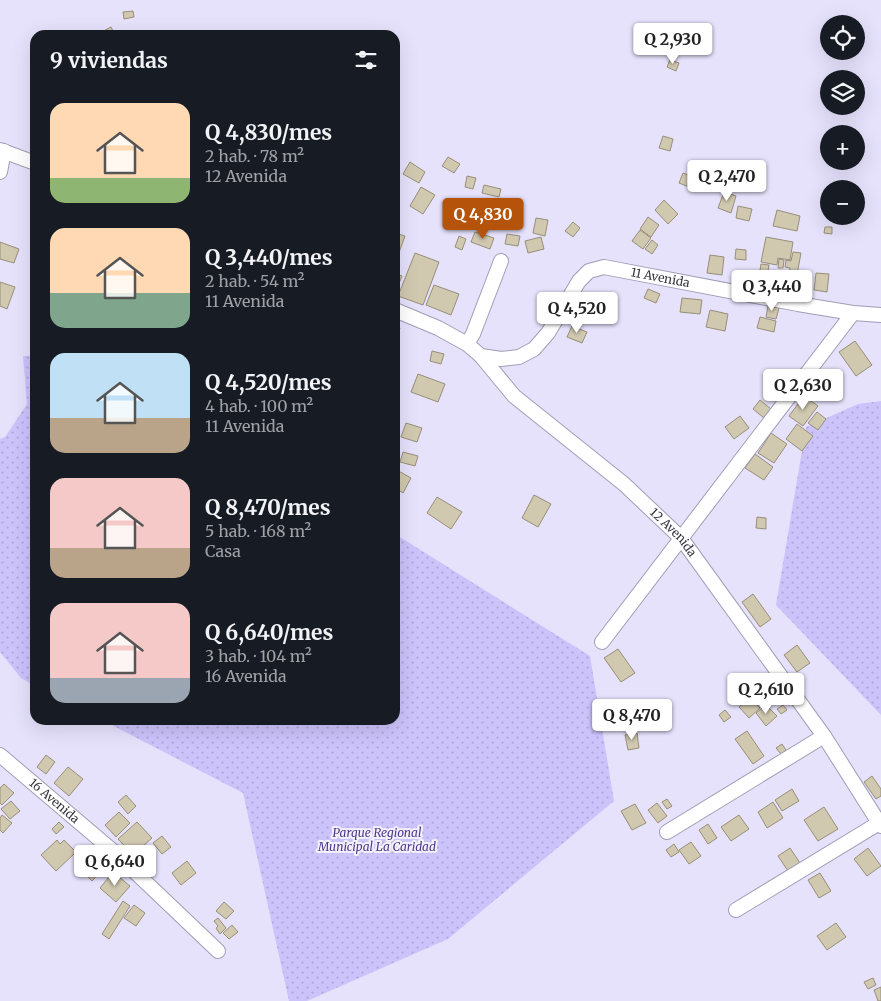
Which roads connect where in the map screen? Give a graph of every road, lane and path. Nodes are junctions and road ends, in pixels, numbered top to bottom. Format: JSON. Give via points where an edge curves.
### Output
{"nodes":[{"id":1,"x":2,"y":150,"type":"edge"},
{"id":2,"x":30,"y":160,"type":"edge"},
{"id":3,"x":0,"y":172,"type":"edge"},
{"id":4,"x":501,"y":261,"type":"dead end"},
{"id":5,"x":400,"y":312,"type":"edge"},
{"id":6,"x":853,"y":313,"type":"junction"},
{"id":7,"x":881,"y":315,"type":"edge"},
{"id":8,"x":466,"y":344,"type":"junction"},
{"id":9,"x":481,"y":356,"type":"junction"},
{"id":10,"x":681,"y":538,"type":"junction"},
{"id":11,"x":602,"y":642,"type":"dead end"},
{"id":12,"x":824,"y":736,"type":"junction"},
{"id":13,"x":0,"y":755,"type":"edge"},
{"id":14,"x":880,"y":825,"type":"edge"},
{"id":15,"x":668,"y":832,"type":"dead end"},
{"id":16,"x":736,"y":910,"type":"dead end"},
{"id":17,"x":218,"y":951,"type":"dead end"}],
"edges":[{"from":1,"to":2,"type":"street"},
{"from":1,"to":3,"type":"street"},
{"from":4,"to":8,"type":"street","via":[[473,334]]},
{"from":5,"to":8,"type":"street","name":"12 Avenida"},
{"from":6,"to":7,"type":"street","name":"11 Avenida"},
{"from":6,"to":9,"type":"street","name":"11 Avenida","via":[[604,267],[589,271],[579,281],[548,334],[534,349],[519,358]]},
{"from":6,"to":10,"type":"street"},
{"from":8,"to":9,"type":"street","name":"12 Avenida"},
{"from":9,"to":10,"type":"street","name":"12 Avenida","via":[[514,396],[624,484]]},
{"from":10,"to":11,"type":"street"},
{"from":10,"to":12,"type":"street","name":"12 Avenida"},
{"from":12,"to":14,"type":"street","name":"12 Avenida"},
{"from":12,"to":15,"type":"street"},
{"from":13,"to":17,"type":"street","name":"16 Avenida","via":[[113,851]]},
{"from":14,"to":16,"type":"street"}]}
